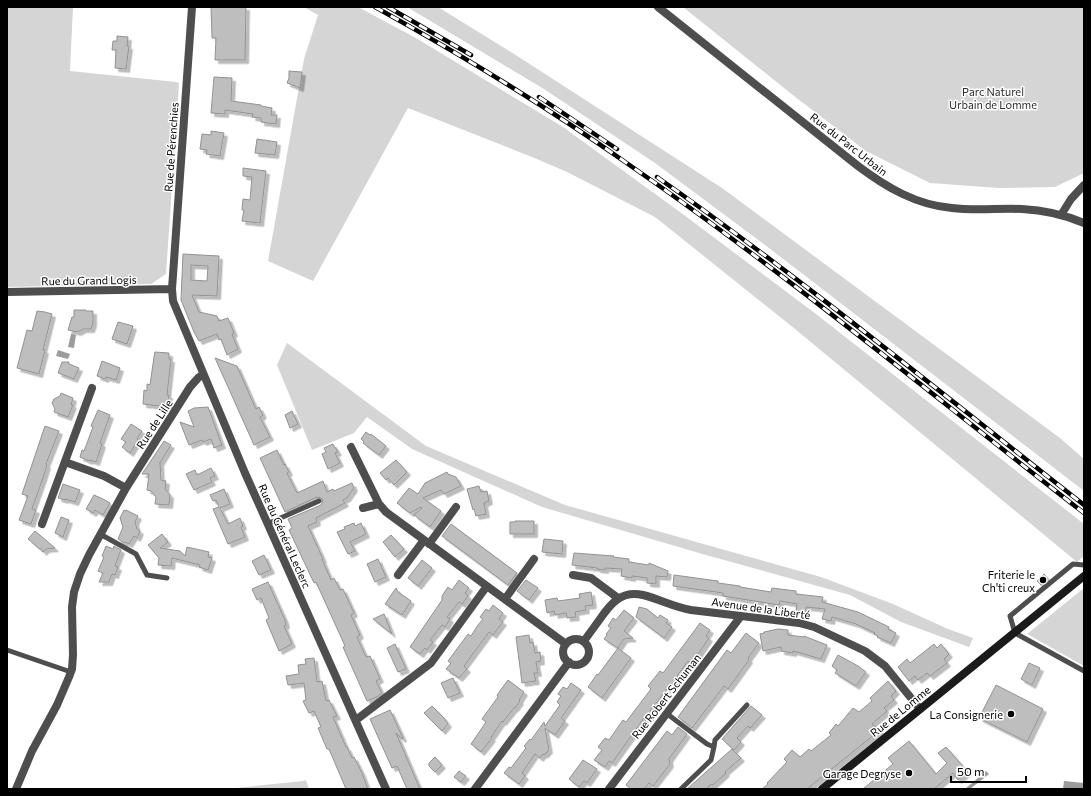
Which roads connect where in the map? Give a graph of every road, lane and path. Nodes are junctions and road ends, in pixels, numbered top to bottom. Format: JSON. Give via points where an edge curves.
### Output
{"nodes":[{"id":1,"x":192,"y":7,"type":"edge"},
{"id":2,"x":658,"y":7,"type":"edge"},
{"id":3,"x":1084,"y":185,"type":"edge"},
{"id":4,"x":1061,"y":215,"type":"junction"},
{"id":5,"x":1084,"y":223,"type":"edge"},
{"id":6,"x":172,"y":289,"type":"junction"},
{"id":7,"x":7,"y":292,"type":"edge"},
{"id":8,"x":203,"y":374,"type":"junction"},
{"id":9,"x":92,"y":388,"type":"dead end"},
{"id":10,"x":351,"y":447,"type":"dead end"},
{"id":11,"x":65,"y":462,"type":"junction"},
{"id":12,"x":126,"y":488,"type":"junction"},
{"id":13,"x":318,"y":501,"type":"dead end"},
{"id":14,"x":379,"y":504,"type":"junction"},
{"id":15,"x":456,"y":507,"type":"dead end"},
{"id":16,"x":363,"y":508,"type":"dead end"},
{"id":17,"x":42,"y":524,"type":"dead end"},
{"id":18,"x":267,"y":524,"type":"junction"},
{"id":19,"x":100,"y":534,"type":"junction"},
{"id":20,"x":427,"y":542,"type":"junction"},
{"id":21,"x":534,"y":559,"type":"dead end"},
{"id":22,"x":1084,"y":565,"type":"edge"},
{"id":23,"x":573,"y":574,"type":"dead end"},
{"id":24,"x":398,"y":575,"type":"dead end"},
{"id":25,"x":1084,"y":576,"type":"edge"},
{"id":26,"x":167,"y":578,"type":"dead end"},
{"id":27,"x":487,"y":586,"type":"junction"},
{"id":28,"x":618,"y":598,"type":"junction"},
{"id":29,"x":505,"y":599,"type":"junction"},
{"id":30,"x":741,"y":616,"type":"junction"},
{"id":31,"x":1015,"y":633,"type":"junction"},
{"id":32,"x":584,"y":641,"type":"junction"},
{"id":33,"x":566,"y":644,"type":"junction"},
{"id":34,"x":7,"y":650,"type":"edge"},
{"id":35,"x":568,"y":662,"type":"junction"},
{"id":36,"x":1084,"y":671,"type":"edge"},
{"id":37,"x":71,"y":672,"type":"junction"},
{"id":38,"x":747,"y":705,"type":"dead end"},
{"id":39,"x":920,"y":709,"type":"junction"},
{"id":40,"x":666,"y":714,"type":"junction"},
{"id":41,"x":356,"y":720,"type":"junction"},
{"id":42,"x":714,"y":747,"type":"junction"},
{"id":43,"x":16,"y":789,"type":"edge"},
{"id":44,"x":386,"y":789,"type":"edge"},
{"id":45,"x":475,"y":789,"type":"edge"},
{"id":46,"x":608,"y":789,"type":"edge"},
{"id":47,"x":681,"y":789,"type":"edge"},
{"id":48,"x":822,"y":789,"type":"edge"}],
"edges":[{"from":1,"to":6,"type":"street","name":"Rue de Pérenchies"},
{"from":2,"to":4,"type":"street","name":"Rue du Parc Urbain","via":[[858,166],[894,190],[921,201],[950,208],[1022,209]]},
{"from":3,"to":4,"type":"street"},
{"from":4,"to":5,"type":"street","name":"Rue du Parc Urbain"},
{"from":6,"to":7,"type":"street","name":"Rue du Grand Logis"},
{"from":6,"to":8,"type":"street","name":"Rue du Général Leclerc","via":[[176,308]]},
{"from":8,"to":12,"type":"street","name":"Rue de Lille","via":[[190,387]]},
{"from":8,"to":18,"type":"street","name":"Rue du Général Leclerc"},
{"from":9,"to":11,"type":"street"},
{"from":10,"to":14,"type":"street"},
{"from":11,"to":12,"type":"street","via":[[104,476]]},
{"from":11,"to":17,"type":"street"},
{"from":12,"to":19,"type":"street","name":"Rue de Lille"},
{"from":13,"to":18,"type":"lane"},
{"from":14,"to":16,"type":"street"},
{"from":14,"to":20,"type":"street"},
{"from":15,"to":20,"type":"street"},
{"from":18,"to":41,"type":"street","name":"Rue du Général Leclerc"},
{"from":19,"to":26,"type":"lane","via":[[136,554],[147,575]]},
{"from":19,"to":37,"type":"street","name":"Rue de Lille","via":[[74,592]]},
{"from":20,"to":24,"type":"street"},
{"from":20,"to":27,"type":"street"},
{"from":21,"to":29,"type":"street"},
{"from":22,"to":31,"type":"lane","via":[[1073,564],[1010,616]]},
{"from":23,"to":28,"type":"street","via":[[591,578]]},
{"from":25,"to":31,"type":"main road","name":"Rue de Lomme"},
{"from":27,"to":29,"type":"street"},
{"from":27,"to":41,"type":"street","via":[[431,663]]},
{"from":28,"to":30,"type":"street","name":"Avenue de la Liberté","via":[[626,595],[643,595],[682,608]]},
{"from":28,"to":32,"type":"street"},
{"from":29,"to":33,"type":"street"},
{"from":30,"to":39,"type":"street","name":"Avenue de la Liberté","via":[[807,625],[865,651],[885,666]]},
{"from":30,"to":40,"type":"street","name":"Rue Robert Schuman"},
{"from":31,"to":36,"type":"lane"},
{"from":31,"to":39,"type":"main road","name":"Rue de Lomme"},
{"from":32,"to":33,"type":"street","via":[[576,639]]},
{"from":32,"to":35,"type":"street","via":[[589,654],[586,661],[579,664]]},
{"from":33,"to":35,"type":"street","via":[[564,656]]},
{"from":34,"to":37,"type":"lane"},
{"from":35,"to":45,"type":"street"},
{"from":37,"to":43,"type":"street","name":"Rue de Lille"},
{"from":38,"to":42,"type":"lane","via":[[715,740]]},
{"from":39,"to":48,"type":"main road","name":"Rue de Lomme"},
{"from":40,"to":42,"type":"lane"},
{"from":40,"to":46,"type":"street","name":"Rue Robert Schuman"},
{"from":41,"to":44,"type":"street","name":"Rue du Général Leclerc"},
{"from":42,"to":47,"type":"lane","via":[[712,760]]}]}
